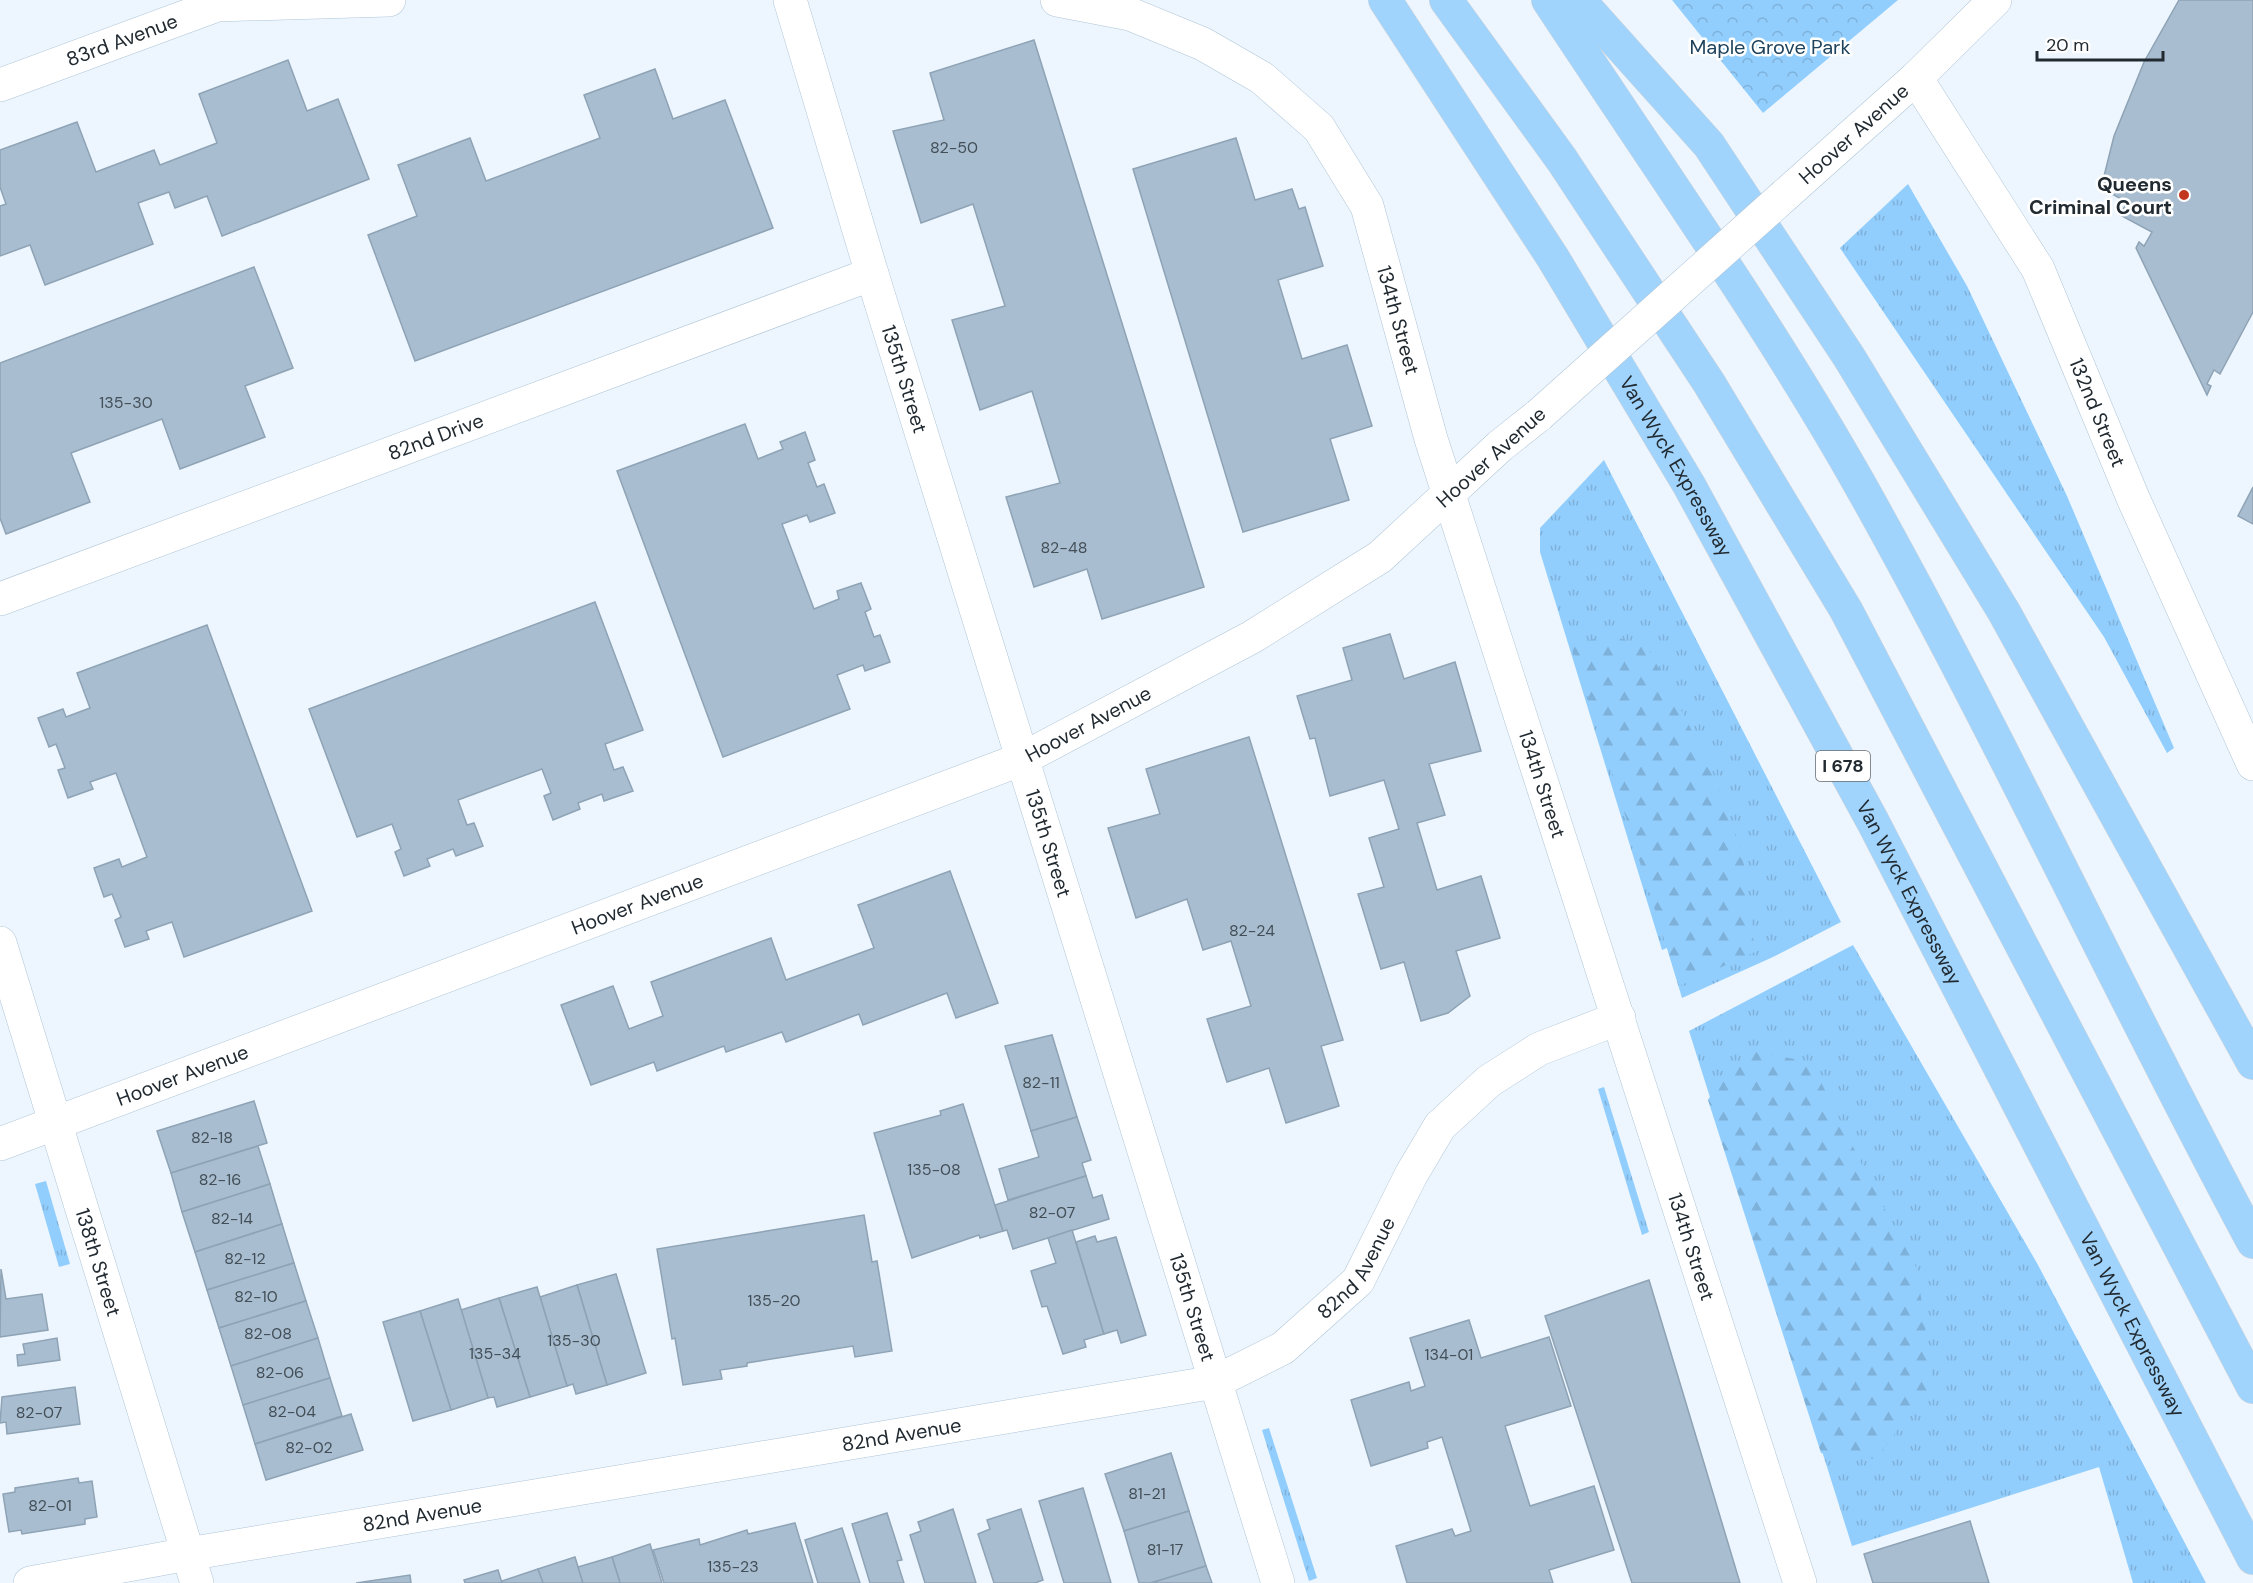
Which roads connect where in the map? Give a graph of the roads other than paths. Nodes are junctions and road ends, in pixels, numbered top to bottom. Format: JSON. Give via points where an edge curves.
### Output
{"nodes":[{"id":1,"x":389,"y":0,"type":"edge"},
{"id":2,"x":790,"y":0,"type":"edge"},
{"id":3,"x":1057,"y":0,"type":"edge"},
{"id":4,"x":1385,"y":0,"type":"edge"},
{"id":5,"x":1446,"y":0,"type":"edge"},
{"id":6,"x":1548,"y":0,"type":"edge"},
{"id":7,"x":1579,"y":0,"type":"edge"},
{"id":8,"x":1995,"y":0,"type":"edge"},
{"id":9,"x":216,"y":3,"type":"edge"},
{"id":10,"x":1916,"y":78,"type":"junction"},
{"id":11,"x":0,"y":85,"type":"edge"},
{"id":12,"x":872,"y":274,"type":"junction"},
{"id":13,"x":1450,"y":495,"type":"junction"},
{"id":14,"x":0,"y":599,"type":"edge"},
{"id":15,"x":1022,"y":759,"type":"junction"},
{"id":16,"x":2253,"y":764,"type":"edge"},
{"id":17,"x":0,"y":943,"type":"edge"},
{"id":18,"x":1619,"y":1018,"type":"junction"},
{"id":19,"x":2253,"y":1063,"type":"edge"},
{"id":20,"x":56,"y":1124,"type":"junction"},
{"id":21,"x":0,"y":1144,"type":"edge"},
{"id":22,"x":2253,"y":1242,"type":"edge"},
{"id":23,"x":1215,"y":1382,"type":"junction"},
{"id":24,"x":2253,"y":1387,"type":"edge"},
{"id":25,"x":2253,"y":1558,"type":"edge"},
{"id":26,"x":192,"y":1568,"type":"edge"},
{"id":27,"x":30,"y":1583,"type":"edge"},
{"id":28,"x":1278,"y":1583,"type":"edge"},
{"id":29,"x":1800,"y":1583,"type":"edge"}],
"edges":[{"from":1,"to":9,"type":"street","name":"83rd Avenue"},
{"from":2,"to":12,"type":"street","name":"135th Street"},
{"from":3,"to":13,"type":"street","name":"134th Street","via":[[1130,14],[1203,44],[1262,78],[1319,128],[1367,206],[1431,440]]},
{"from":4,"to":25,"type":"highway","name":"Van Wyck Expressway","number":"I 678","via":[[1552,258],[1689,485],[1873,822]]},
{"from":5,"to":24,"type":"highway","via":[[1562,160],[1709,383],[1841,601]]},
{"from":6,"to":22,"type":"highway","via":[[1767,332],[1858,481],[1999,745]]},
{"from":7,"to":19,"type":"highway","via":[[1709,145],[1849,357],[2010,622]]},
{"from":8,"to":10,"type":"street","name":"Hoover Avenue"},
{"from":9,"to":11,"type":"street","name":"83rd Avenue"},
{"from":10,"to":13,"type":"street","name":"Hoover Avenue","bridge":true,"via":[[1500,446]]},
{"from":10,"to":16,"type":"street","name":"132nd Street","via":[[2038,269],[2133,498]]},
{"from":12,"to":14,"type":"street","name":"82nd Drive"},
{"from":12,"to":15,"type":"street","name":"135th Street"},
{"from":13,"to":15,"type":"street","name":"Hoover Avenue","via":[[1380,556],[1252,637]]},
{"from":13,"to":18,"type":"street","name":"134th Street"},
{"from":15,"to":20,"type":"street","name":"Hoover Avenue"},
{"from":15,"to":23,"type":"street","name":"135th Street"},
{"from":17,"to":20,"type":"street","name":"138th Street"},
{"from":18,"to":23,"type":"street","name":"82nd Avenue","via":[[1539,1049],[1489,1081],[1440,1126],[1358,1281],[1283,1348]]},
{"from":18,"to":29,"type":"street","name":"134th Street"},
{"from":20,"to":21,"type":"street","name":"Hoover Avenue"},
{"from":20,"to":26,"type":"street","name":"138th Street"},
{"from":23,"to":26,"type":"street","name":"82nd Avenue"},
{"from":23,"to":28,"type":"street","name":"135th Street"},
{"from":26,"to":27,"type":"street","name":"82nd Avenue"}]}
